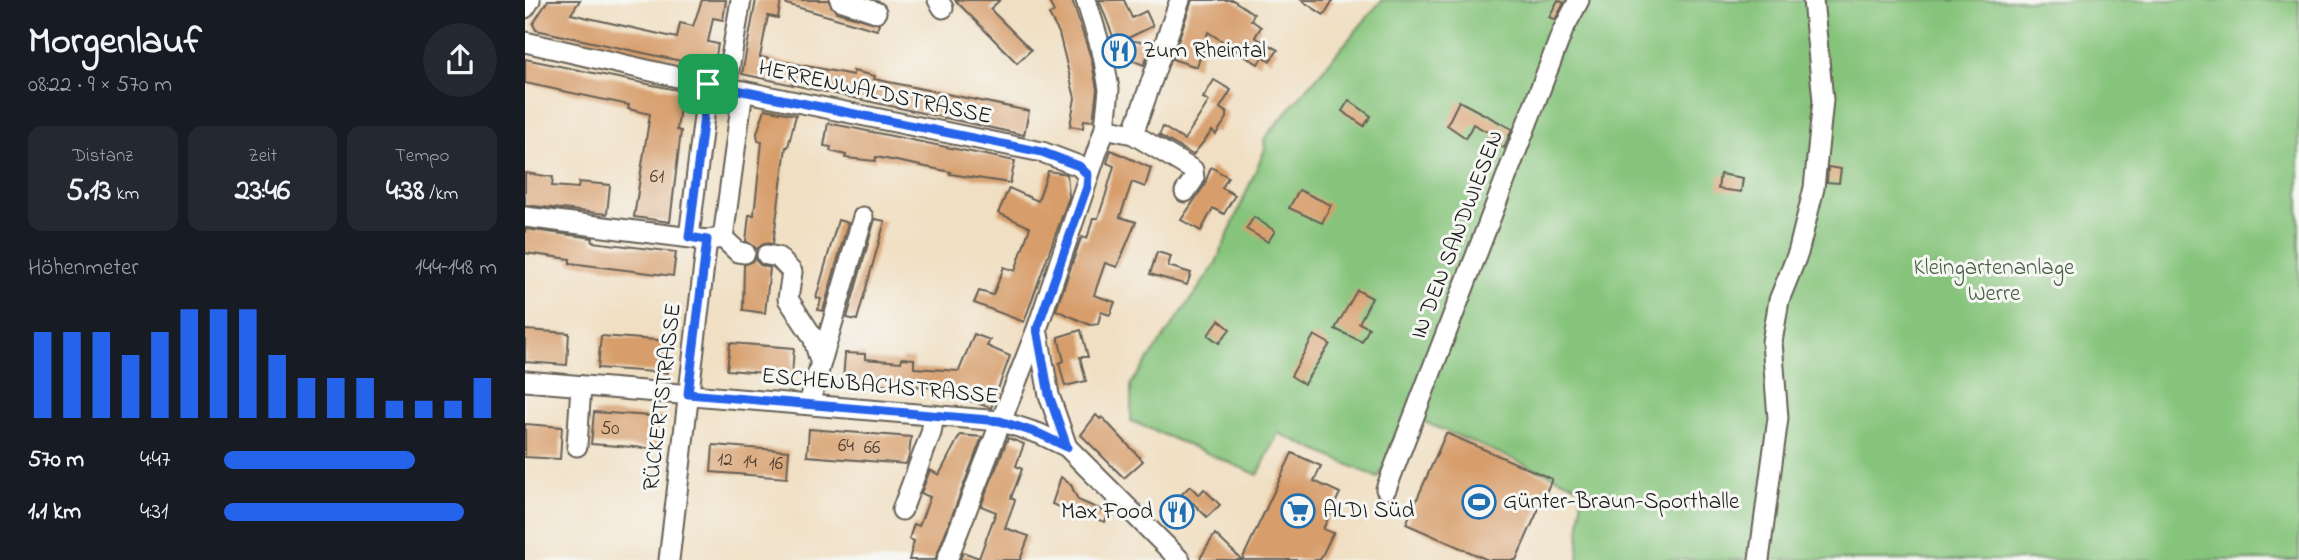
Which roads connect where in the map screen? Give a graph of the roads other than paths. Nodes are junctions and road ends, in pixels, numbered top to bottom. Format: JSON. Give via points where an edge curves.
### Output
{"nodes":[{"id":1,"x":530,"y":0,"type":"edge"},
{"id":2,"x":741,"y":0,"type":"edge"},
{"id":3,"x":840,"y":0,"type":"edge"},
{"id":4,"x":1086,"y":0,"type":"edge"},
{"id":5,"x":1180,"y":0,"type":"edge"},
{"id":6,"x":1579,"y":0,"type":"edge"},
{"id":7,"x":1813,"y":0,"type":"edge"},
{"id":8,"x":525,"y":8,"type":"edge"},
{"id":9,"x":876,"y":12,"type":"dead end"},
{"id":10,"x":525,"y":41,"type":"edge"},
{"id":11,"x":726,"y":87,"type":"junction"},
{"id":12,"x":1105,"y":128,"type":"junction"},
{"id":13,"x":1133,"y":135,"type":"junction"},
{"id":14,"x":1088,"y":175,"type":"junction"},
{"id":15,"x":1185,"y":192,"type":"dead end"},
{"id":16,"x":525,"y":217,"type":"edge"},
{"id":17,"x":863,"y":217,"type":"dead end"},
{"id":18,"x":707,"y":238,"type":"junction"},
{"id":19,"x":745,"y":253,"type":"dead end"},
{"id":20,"x":768,"y":256,"type":"dead end"},
{"id":21,"x":1037,"y":329,"type":"junction"},
{"id":22,"x":821,"y":362,"type":"junction"},
{"id":23,"x":525,"y":381,"type":"edge"},
{"id":24,"x":581,"y":386,"type":"junction"},
{"id":25,"x":688,"y":394,"type":"junction"},
{"id":26,"x":809,"y":404,"type":"junction"},
{"id":27,"x":934,"y":415,"type":"junction"},
{"id":28,"x":1000,"y":421,"type":"junction"},
{"id":29,"x":577,"y":437,"type":"dead end"},
{"id":30,"x":1067,"y":447,"type":"junction"},
{"id":31,"x":1386,"y":489,"type":"dead end"},
{"id":32,"x":902,"y":510,"type":"dead end"},
{"id":33,"x":669,"y":560,"type":"edge"},
{"id":34,"x":947,"y":560,"type":"edge"},
{"id":35,"x":1179,"y":560,"type":"edge"},
{"id":36,"x":1759,"y":560,"type":"edge"}],
"edges":[{"from":1,"to":8,"type":"street"},
{"from":2,"to":11,"type":"street","name":"RÜCKERTSTRASSE"},
{"from":3,"to":9,"type":"street"},
{"from":4,"to":12,"type":"street","via":[[1109,89]]},
{"from":5,"to":13,"type":"street"},
{"from":6,"to":31,"type":"street","name":"IN DEN SANDWIESEN","via":[[1563,30]]},
{"from":7,"to":36,"type":"street","via":[[1823,100],[1814,188],[1798,253],[1779,300],[1772,342],[1778,418]]},
{"from":10,"to":11,"type":"street","name":"HERRENWALDSTRASSE"},
{"from":11,"to":14,"type":"street","name":"HERRENWALDSTRASSE","via":[[1042,152],[1079,166]]},
{"from":11,"to":18,"type":"street","name":"RÜCKERTSTRASSE"},
{"from":11,"to":18,"type":"street","name":"RÜCKERTSTRASSE"},
{"from":12,"to":13,"type":"street"},
{"from":12,"to":14,"type":"street"},
{"from":13,"to":15,"type":"street","via":[[1193,170],[1194,179]]},
{"from":14,"to":21,"type":"street"},
{"from":16,"to":18,"type":"street"},
{"from":17,"to":22,"type":"street"},
{"from":18,"to":19,"type":"street"},
{"from":18,"to":25,"type":"street","name":"RÜCKERTSTRASSE"},
{"from":20,"to":22,"type":"street","via":[[778,257],[792,272],[788,299],[813,337]]},
{"from":21,"to":28,"type":"street"},
{"from":21,"to":30,"type":"street","via":[[1049,395]]},
{"from":22,"to":26,"type":"street"},
{"from":23,"to":24,"type":"street","name":"ESCHENBACHSTRASSE"},
{"from":24,"to":25,"type":"street","name":"ESCHENBACHSTRASSE"},
{"from":24,"to":29,"type":"street"},
{"from":25,"to":26,"type":"street","name":"ESCHENBACHSTRASSE"},
{"from":25,"to":33,"type":"street","name":"RÜCKERTSTRASSE"},
{"from":26,"to":27,"type":"street","name":"ESCHENBACHSTRASSE"},
{"from":27,"to":28,"type":"street","name":"ESCHENBACHSTRASSE"},
{"from":27,"to":32,"type":"street"},
{"from":28,"to":30,"type":"street","name":"ESCHENBACHSTRASSE"},
{"from":28,"to":34,"type":"street"},
{"from":30,"to":35,"type":"street","name":"ESCHENBACHSTRASSE"}]}
